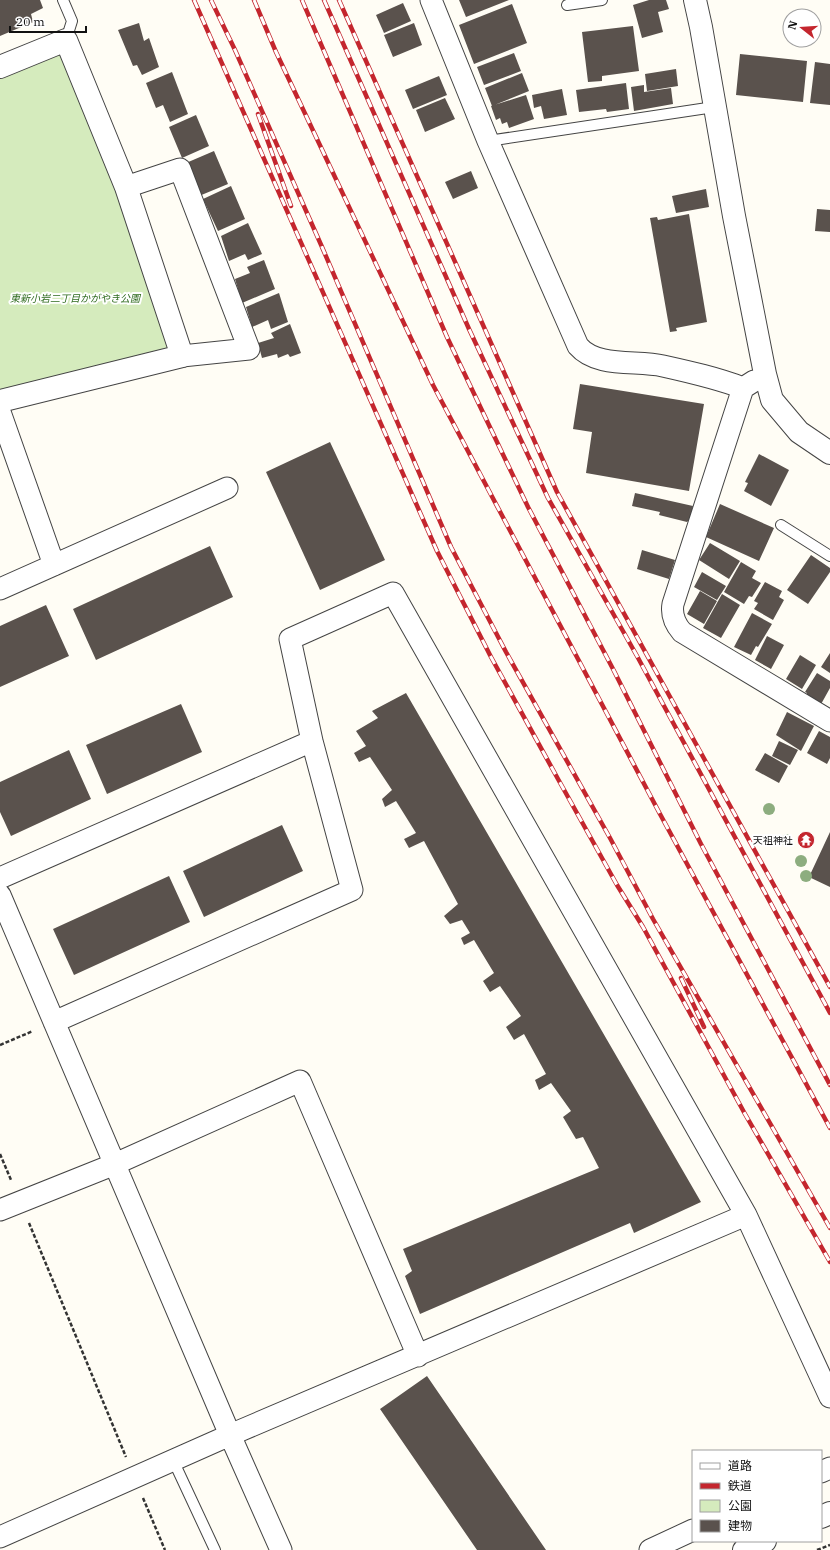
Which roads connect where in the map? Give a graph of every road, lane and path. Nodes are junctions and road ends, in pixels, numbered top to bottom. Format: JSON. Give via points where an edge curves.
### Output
{"nodes":[{"id":1,"x":63,"y":0,"type":"edge"},
{"id":2,"x":430,"y":0,"type":"edge"},
{"id":3,"x":602,"y":0,"type":"edge"},
{"id":4,"x":695,"y":0,"type":"edge"},
{"id":5,"x":568,"y":5,"type":"dead end"},
{"id":6,"x":66,"y":40,"type":"junction"},
{"id":7,"x":0,"y":67,"type":"edge"},
{"id":8,"x":714,"y":107,"type":"junction"},
{"id":9,"x":488,"y":141,"type":"junction"},
{"id":10,"x":126,"y":187,"type":"junction"},
{"id":11,"x":182,"y":356,"type":"junction"},
{"id":12,"x":764,"y":374,"type":"junction"},
{"id":13,"x":743,"y":388,"type":"junction"},
{"id":14,"x":0,"y":401,"type":"edge"},
{"id":15,"x":0,"y":412,"type":"edge"},
{"id":16,"x":830,"y":453,"type":"edge"},
{"id":17,"x":227,"y":488,"type":"dead end"},
{"id":18,"x":781,"y":525,"type":"dead end"},
{"id":19,"x":830,"y":556,"type":"edge"},
{"id":20,"x":54,"y":565,"type":"junction"},
{"id":21,"x":0,"y":589,"type":"edge"},
{"id":22,"x":830,"y":721,"type":"edge"},
{"id":23,"x":312,"y":741,"type":"junction"},
{"id":24,"x":0,"y":878,"type":"edge"},
{"id":25,"x":0,"y":895,"type":"edge"},
{"id":26,"x":54,"y":1022,"type":"junction"},
{"id":27,"x":0,"y":1045,"type":"edge"},
{"id":28,"x":0,"y":1154,"type":"edge"},
{"id":29,"x":115,"y":1164,"type":"junction"},
{"id":30,"x":20,"y":1201,"type":"junction"},
{"id":31,"x":0,"y":1210,"type":"edge"},
{"id":32,"x":746,"y":1215,"type":"junction"},
{"id":33,"x":418,"y":1356,"type":"junction"},
{"id":34,"x":830,"y":1398,"type":"edge"},
{"id":35,"x":230,"y":1435,"type":"junction"},
{"id":36,"x":173,"y":1460,"type":"junction"},
{"id":37,"x":134,"y":1477,"type":"junction"},
{"id":38,"x":692,"y":1530,"type":"edge"},
{"id":39,"x":0,"y":1537,"type":"edge"},
{"id":40,"x":763,"y":1542,"type":"edge"},
{"id":41,"x":830,"y":1545,"type":"edge"},
{"id":42,"x":165,"y":1550,"type":"edge"},
{"id":43,"x":215,"y":1550,"type":"edge"},
{"id":44,"x":281,"y":1550,"type":"edge"},
{"id":45,"x":650,"y":1550,"type":"edge"},
{"id":46,"x":744,"y":1550,"type":"edge"},
{"id":47,"x":817,"y":1550,"type":"edge"}],
"edges":[{"from":1,"to":6,"type":"lane","via":[[72,21]]},
{"from":2,"to":9,"type":"street"},
{"from":3,"to":5,"type":"lane"},
{"from":4,"to":8,"type":"street"},
{"from":6,"to":7,"type":"street"},
{"from":6,"to":10,"type":"street"},
{"from":8,"to":9,"type":"lane"},
{"from":8,"to":12,"type":"street"},
{"from":9,"to":13,"type":"street","via":[[571,333],[583,352],[596,358],[661,366]]},
{"from":10,"to":11,"type":"street"},
{"from":10,"to":11,"type":"street","via":[[180,169],[249,349]]},
{"from":11,"to":14,"type":"street"},
{"from":12,"to":13,"type":"street"},
{"from":12,"to":16,"type":"street","via":[[772,400],[799,432]]},
{"from":13,"to":22,"type":"street","via":[[673,604],[674,618],[682,632]]},
{"from":15,"to":20,"type":"street"},
{"from":17,"to":20,"type":"street"},
{"from":18,"to":19,"type":"lane"},
{"from":20,"to":21,"type":"street"},
{"from":23,"to":24,"type":"street"},
{"from":23,"to":26,"type":"street","via":[[352,890]]},
{"from":23,"to":32,"type":"street","via":[[290,639],[393,593]]},
{"from":25,"to":26,"type":"street"},
{"from":26,"to":27,"type":"path"},
{"from":26,"to":29,"type":"street"},
{"from":28,"to":30,"type":"path"},
{"from":29,"to":30,"type":"street"},
{"from":29,"to":33,"type":"street","via":[[300,1081]]},
{"from":29,"to":35,"type":"street"},
{"from":30,"to":31,"type":"street"},
{"from":30,"to":37,"type":"path"},
{"from":32,"to":33,"type":"street"},
{"from":32,"to":34,"type":"street"},
{"from":33,"to":35,"type":"street"},
{"from":35,"to":36,"type":"street"},
{"from":35,"to":44,"type":"street"},
{"from":36,"to":37,"type":"street"},
{"from":36,"to":43,"type":"lane"},
{"from":37,"to":39,"type":"street"},
{"from":37,"to":42,"type":"path"},
{"from":38,"to":45,"type":"street"},
{"from":40,"to":46,"type":"street"},
{"from":41,"to":47,"type":"path"}]}
